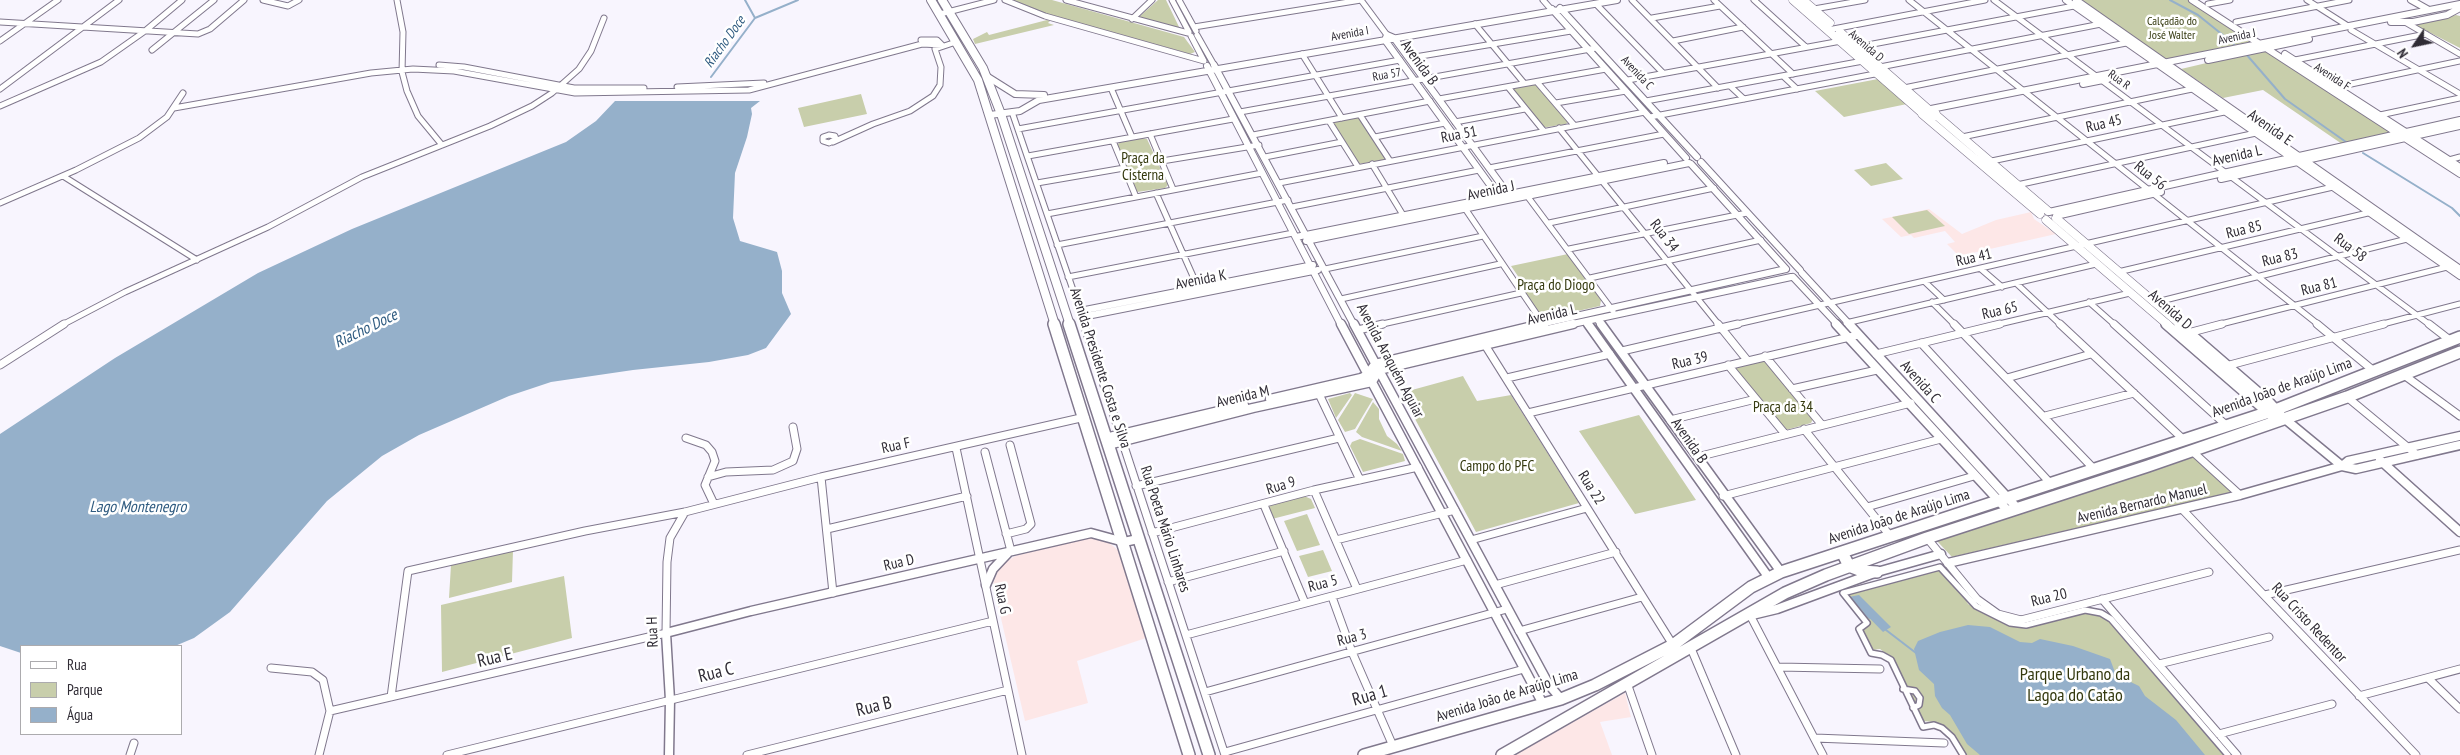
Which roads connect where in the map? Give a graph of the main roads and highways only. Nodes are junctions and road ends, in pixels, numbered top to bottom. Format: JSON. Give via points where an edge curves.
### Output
{"nodes":[{"id":1,"x":931,"y":0,"type":"edge"},
{"id":2,"x":942,"y":0,"type":"edge"},
{"id":3,"x":1793,"y":0,"type":"edge"},
{"id":4,"x":1803,"y":0,"type":"edge"},
{"id":5,"x":1831,"y":29,"type":"junction"},
{"id":6,"x":1879,"y":70,"type":"junction"},
{"id":7,"x":1929,"y":112,"type":"junction"},
{"id":8,"x":1028,"y":196,"type":"junction"},
{"id":9,"x":1015,"y":198,"type":"junction"},
{"id":10,"x":2049,"y":215,"type":"junction"},
{"id":11,"x":2456,"y":339,"type":"edge"},
{"id":12,"x":2460,"y":352,"type":"edge"},
{"id":13,"x":2276,"y":416,"type":"junction"},
{"id":14,"x":1842,"y":552,"type":"junction"},
{"id":15,"x":1815,"y":561,"type":"junction"},
{"id":16,"x":1850,"y":566,"type":"junction"},
{"id":17,"x":1877,"y":572,"type":"road end"},
{"id":18,"x":1826,"y":575,"type":"junction"},
{"id":19,"x":1188,"y":755,"type":"edge"},
{"id":20,"x":1209,"y":755,"type":"edge"},
{"id":21,"x":1364,"y":755,"type":"edge"},
{"id":22,"x":1502,"y":755,"type":"edge"}],
"edges":[{"from":1,"to":9,"type":"main road","name":"Avenida Presidente Costa e Silva","via":[[978,80]]},
{"from":2,"to":8,"type":"main road","name":"Avenida Presidente Costa e Silva","via":[[953,10],[988,77]]},
{"from":3,"to":5,"type":"main road","name":"Avenida D"},
{"from":4,"to":5,"type":"main road","name":"Avenida D"},
{"from":5,"to":6,"type":"main road","name":"Avenida D","via":[[1857,47]]},
{"from":5,"to":6,"type":"main road","name":"Avenida D","via":[[1863,61]]},
{"from":6,"to":7,"type":"main road","name":"Avenida D"},
{"from":6,"to":7,"type":"main road","name":"Avenida D","via":[[1886,72]]},
{"from":7,"to":10,"type":"main road","name":"Avenida D","via":[[1962,137]]},
{"from":7,"to":10,"type":"main road","name":"Avenida D","via":[[1980,163]]},
{"from":8,"to":9,"type":"main road"},
{"from":8,"to":20,"type":"main road","name":"Avenida Presidente Costa e Silva"},
{"from":9,"to":19,"type":"main road","name":"Avenida Presidente Costa e Silva"},
{"from":10,"to":13,"type":"main road","name":"Avenida D","via":[[2096,264]]},
{"from":10,"to":13,"type":"main road","name":"Avenida D","via":[[2268,401]]},
{"from":11,"to":13,"type":"main road","name":"Avenida João de Araújo Lima"},
{"from":12,"to":13,"type":"main road","name":"Avenida João de Araújo Lima","via":[[2347,397]]},
{"from":13,"to":14,"type":"main road","name":"Avenida João de Araújo Lima","via":[[2226,426]]},
{"from":13,"to":16,"type":"main road","name":"Avenida João de Araújo Lima","via":[[2192,451]]},
{"from":14,"to":15,"type":"main road","name":"Avenida João de Araújo Lima"},
{"from":14,"to":16,"type":"main road"},
{"from":15,"to":18,"type":"main road","via":[[1827,568]]},
{"from":15,"to":21,"type":"main road","name":"Avenida João de Araújo Lima","via":[[1781,572],[1751,587],[1677,642],[1595,685],[1561,699]]},
{"from":16,"to":17,"type":"main road"},
{"from":16,"to":18,"type":"main road","name":"Avenida João de Araújo Lima"},
{"from":18,"to":22,"type":"main road","name":"Avenida João de Araújo Lima","via":[[1785,593],[1750,616]]}]}
